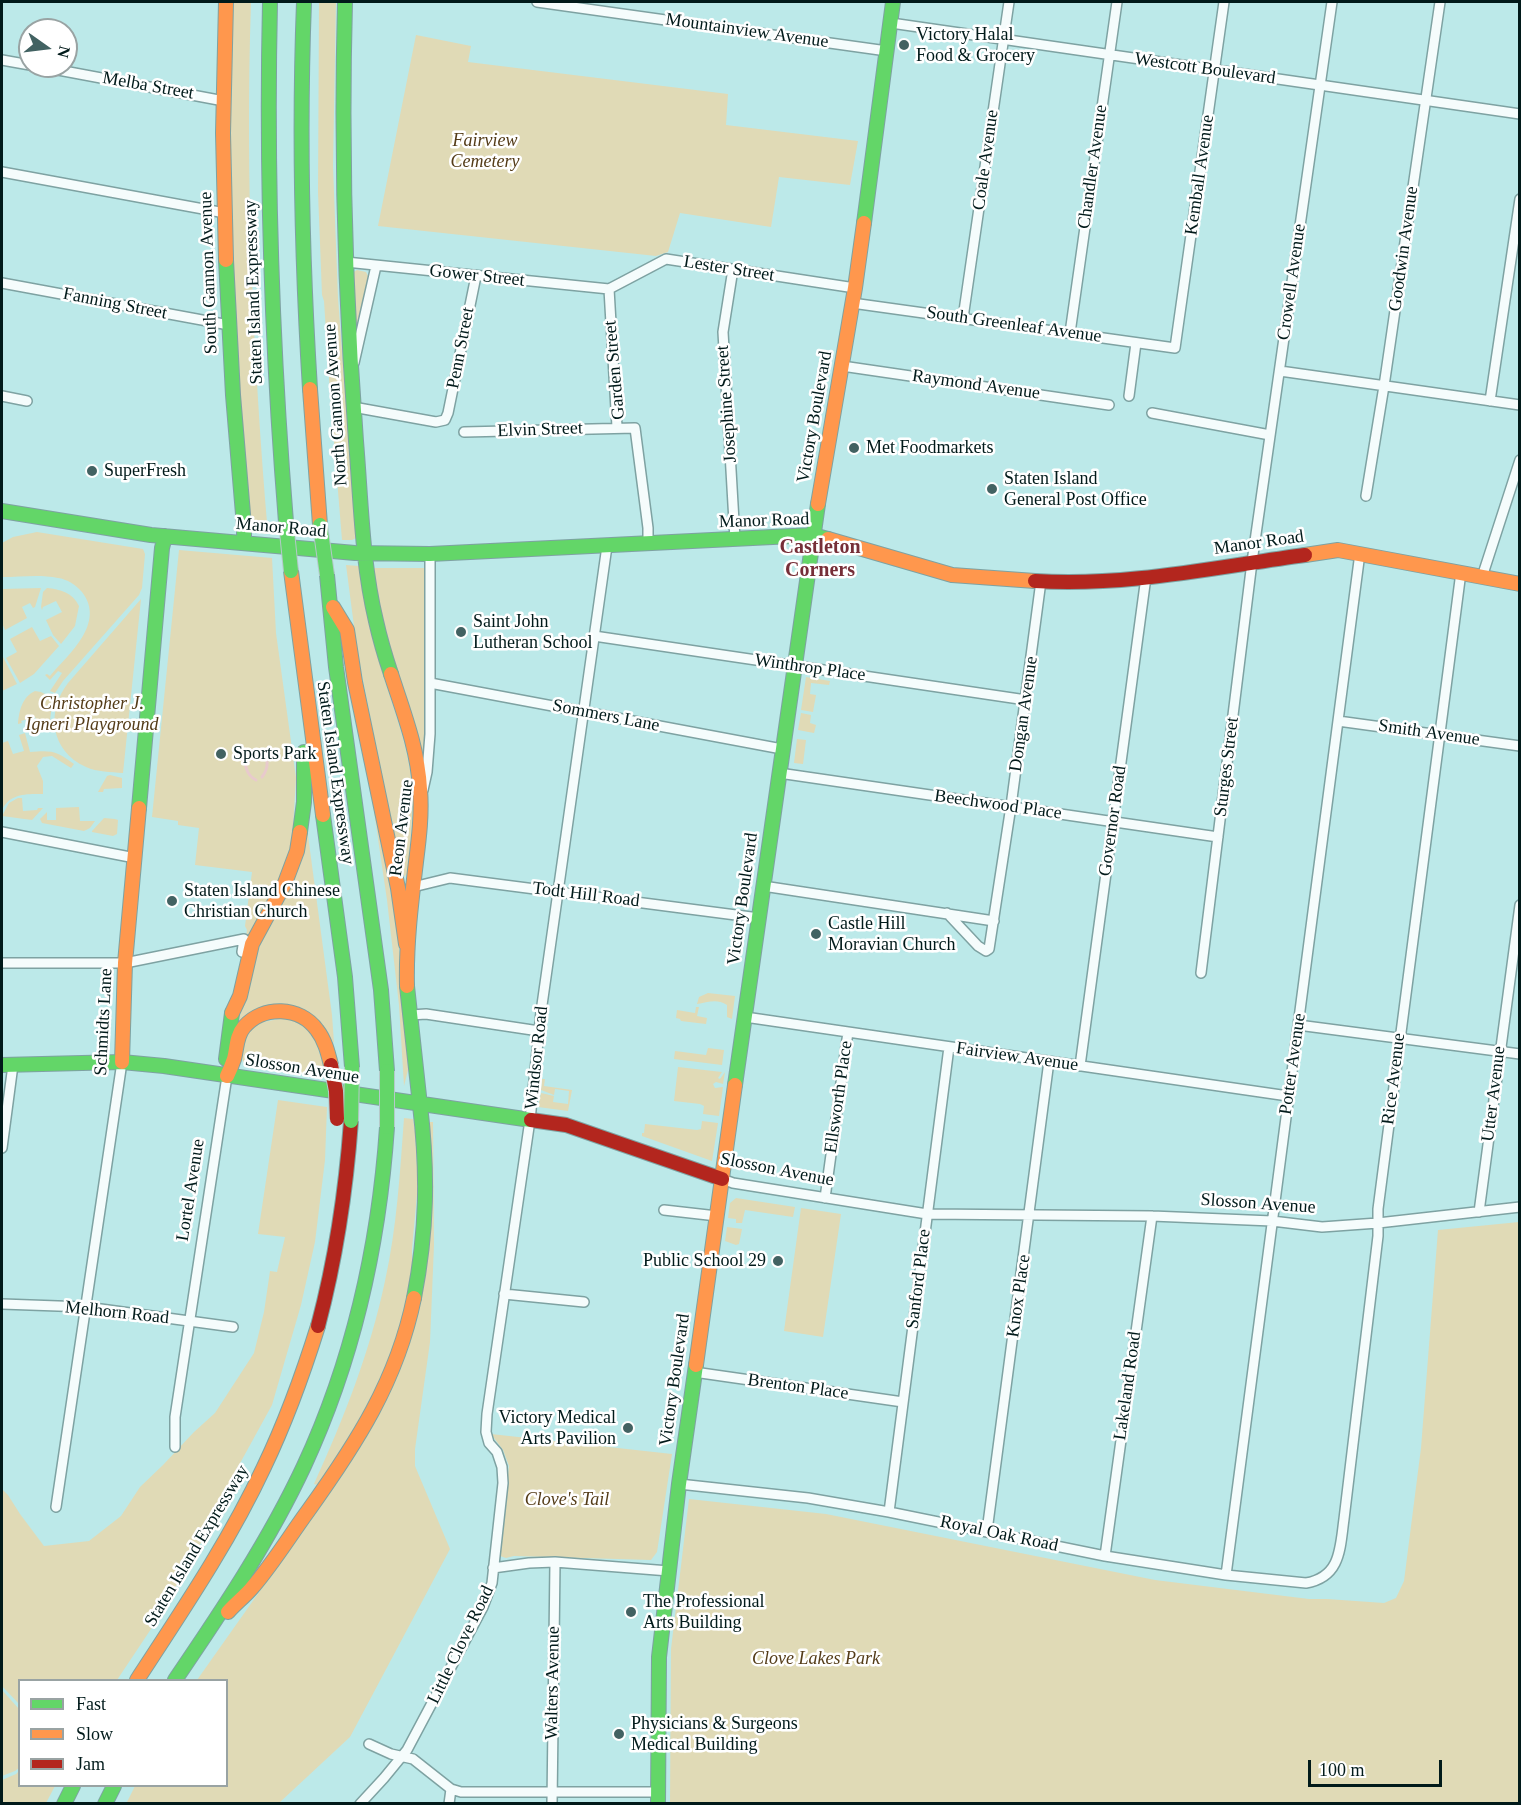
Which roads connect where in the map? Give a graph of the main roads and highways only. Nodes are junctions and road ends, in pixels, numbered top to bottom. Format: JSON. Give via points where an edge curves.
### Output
{"nodes":[{"id":1,"x":226,"y":2,"type":"edge"},
{"id":2,"x":270,"y":2,"type":"edge"},
{"id":3,"x":304,"y":2,"type":"edge"},
{"id":4,"x":345,"y":2,"type":"edge"},
{"id":5,"x":893,"y":2,"type":"edge"},
{"id":6,"x":2,"y":511,"type":"edge"},
{"id":7,"x":165,"y":536,"type":"junction"},
{"id":8,"x":813,"y":536,"type":"junction"},
{"id":9,"x":244,"y":543,"type":"junction"},
{"id":10,"x":366,"y":554,"type":"junction"},
{"id":11,"x":1520,"y":584,"type":"edge"},
{"id":12,"x":329,"y":600,"type":"junction"},
{"id":13,"x":303,"y":672,"type":"junction"},
{"id":14,"x":421,"y":799,"type":"joint"},
{"id":15,"x":406,"y":944,"type":"junction"},
{"id":16,"x":122,"y":1062,"type":"junction"},
{"id":17,"x":7,"y":1065,"type":"edge"},
{"id":18,"x":227,"y":1076,"type":"junction"},
{"id":19,"x":420,"y":1105,"type":"junction"},
{"id":20,"x":344,"y":1120,"type":"junction"},
{"id":21,"x":722,"y":1179,"type":"junction"},
{"id":22,"x":207,"y":1632,"type":"junction"},
{"id":23,"x":138,"y":1679,"type":"edge"},
{"id":24,"x":176,"y":1679,"type":"edge"},
{"id":25,"x":72,"y":1787,"type":"edge"},
{"id":26,"x":113,"y":1787,"type":"edge"},
{"id":27,"x":658,"y":1798,"type":"edge"},
{"id":28,"x":64,"y":1803,"type":"edge"},
{"id":29,"x":105,"y":1803,"type":"edge"}],
"edges":[{"from":1,"to":9,"type":"main road","name":"South Gannon Avenue","via":[[225,213],[233,412]]},
{"from":2,"to":13,"type":"main road","name":"Staten Island Expressway","bridge":true,"via":[[270,276],[277,415]]},
{"from":3,"to":12,"type":"main road","name":"Staten Island Expressway","bridge":true,"via":[[305,296],[312,426]]},
{"from":4,"to":10,"type":"main road","name":"North Gannon Avenue","via":[[345,262]]},
{"from":5,"to":8,"type":"main road","name":"Victory Boulevard","via":[[855,288]]},
{"from":6,"to":7,"type":"main road","name":"Manor Road"},
{"from":7,"to":9,"type":"main road","name":"Manor Road"},
{"from":7,"to":16,"type":"main road","name":"Schmidts Lane","via":[[125,963]]},
{"from":8,"to":10,"type":"main road","name":"Manor Road"},
{"from":8,"to":11,"type":"main road","name":"Manor Road","via":[[952,575],[1089,581],[1146,577],[1338,550]]},
{"from":8,"to":21,"type":"main road","name":"Victory Boulevard"},
{"from":9,"to":10,"type":"main road","name":"Manor Road"},
{"from":10,"to":14,"type":"main road","name":"North Gannon Avenue","via":[[372,609],[415,757]]},
{"from":12,"to":15,"type":"main road","via":[[347,630]]},
{"from":12,"to":22,"type":"main road","name":"Staten Island Expressway","bridge":true,"via":[[381,990],[387,1071],[381,1197],[359,1313],[341,1374],[308,1457],[283,1508]]},
{"from":13,"to":18,"type":"main road","name":"Lortel Avenue","via":[[302,830],[286,881],[249,955],[241,996],[232,1014]]},
{"from":13,"to":20,"type":"main road","name":"Staten Island Expressway","bridge":true,"via":[[344,962],[352,1067]]},
{"from":14,"to":15,"type":"main road","name":"Reon Avenue"},
{"from":15,"to":19,"type":"main road","name":"Reon Avenue"},
{"from":16,"to":17,"type":"main road","name":"Slosson Avenue"},
{"from":16,"to":18,"type":"main road","name":"Slosson Avenue"},
{"from":18,"to":19,"type":"main road","name":"Slosson Avenue"},
{"from":18,"to":20,"type":"main road","bridge":true,"via":[[242,1029],[258,1016],[274,1011],[294,1013],[312,1024],[322,1038]]},
{"from":19,"to":21,"type":"main road","name":"Slosson Avenue","via":[[566,1125]]},
{"from":19,"to":22,"type":"main road","name":"Reon Avenue","via":[[424,1221],[409,1319],[392,1371],[364,1429],[337,1470],[253,1587]]},
{"from":20,"to":23,"type":"main road","name":"Staten Island Expressway","via":[[346,1176],[339,1232],[306,1366],[259,1479],[228,1536]]},
{"from":21,"to":27,"type":"main road","name":"Victory Boulevard","via":[[659,1658]]},
{"from":22,"to":24,"type":"main road","name":"Staten Island Expressway"},
{"from":25,"to":28,"type":"main road"},
{"from":26,"to":29,"type":"main road"}]}
